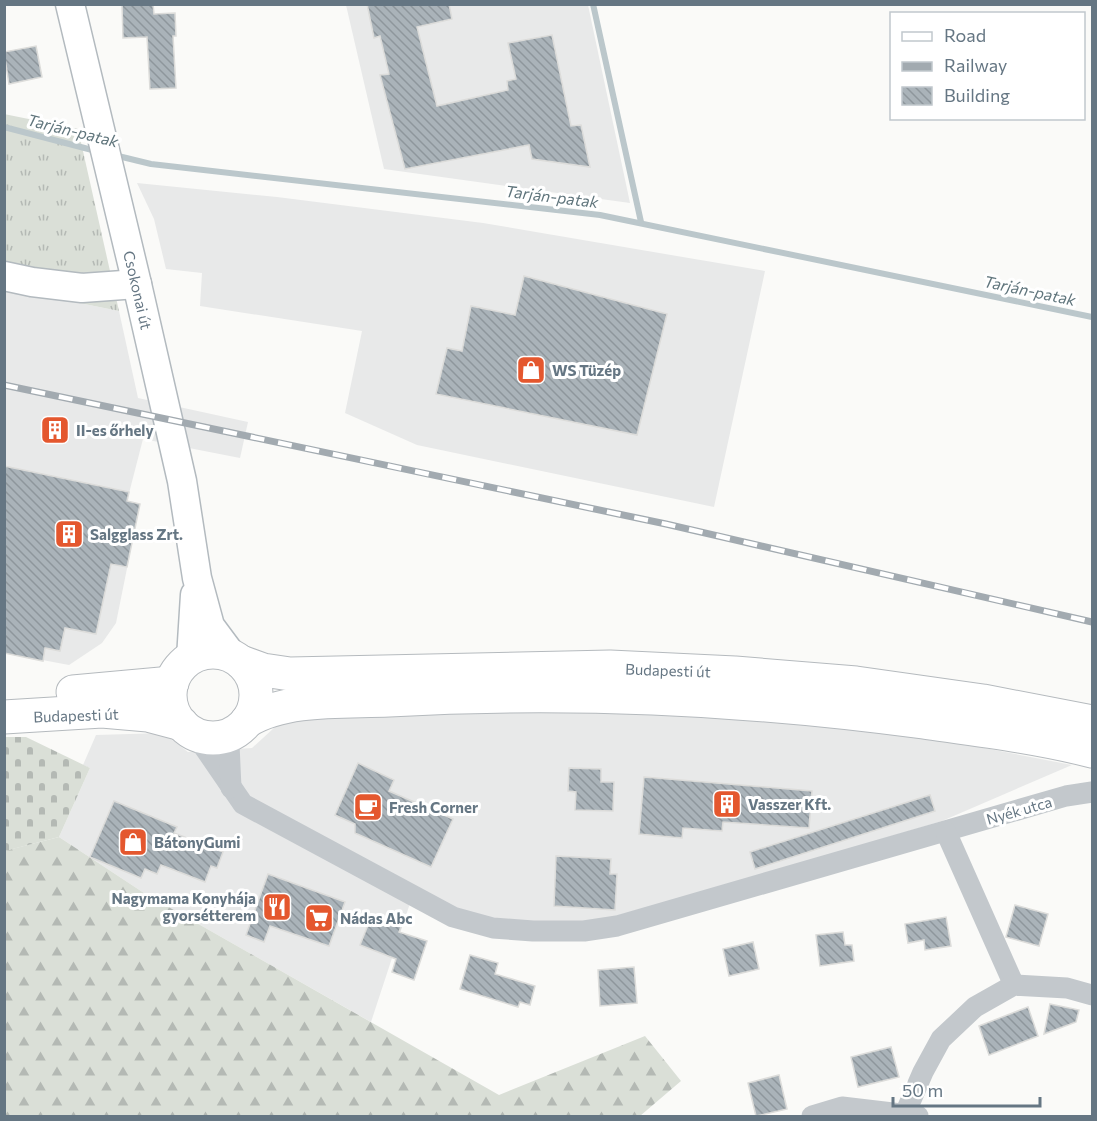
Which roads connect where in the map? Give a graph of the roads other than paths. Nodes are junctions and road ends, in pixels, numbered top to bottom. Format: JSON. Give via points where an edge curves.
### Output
{"nodes":[{"id":1,"x":70,"y":4,"type":"edge"},
{"id":2,"x":4,"y":276,"type":"edge"},
{"id":3,"x":138,"y":284,"type":"junction"},
{"id":4,"x":197,"y":578,"type":"junction"},
{"id":5,"x":237,"y":660,"type":"junction"},
{"id":6,"x":182,"y":671,"type":"junction"},
{"id":7,"x":4,"y":695,"type":"edge"},
{"id":8,"x":4,"y":717,"type":"edge"},
{"id":9,"x":1092,"y":722,"type":"edge"},
{"id":10,"x":240,"y":727,"type":"junction"},
{"id":11,"x":188,"y":729,"type":"junction"},
{"id":12,"x":1092,"y":751,"type":"edge"},
{"id":13,"x":231,"y":789,"type":"junction"},
{"id":14,"x":1092,"y":792,"type":"edge"},
{"id":15,"x":946,"y":832,"type":"junction"},
{"id":16,"x":1014,"y":985,"type":"junction"},
{"id":17,"x":1092,"y":995,"type":"edge"},
{"id":18,"x":812,"y":1116,"type":"edge"},
{"id":19,"x":909,"y":1116,"type":"edge"}],
"edges":[{"from":1,"to":3,"type":"main road","name":"Csokonai út"},
{"from":2,"to":3,"type":"main road","via":[[82,288]]},
{"from":3,"to":4,"type":"main road","name":"Csokonai út","via":[[182,481]]},
{"from":4,"to":5,"type":"main road","via":[[210,626]]},
{"from":4,"to":6,"type":"main road"},
{"from":5,"to":6,"type":"main road","via":[[212,652]]},
{"from":5,"to":9,"type":"main road","name":"Budapesti út","via":[[290,674],[598,667],[735,673],[855,683],[983,701]]},
{"from":5,"to":10,"type":"main road","via":[[252,677],[256,695],[252,713]]},
{"from":6,"to":7,"type":"main road","name":"Budapesti út","via":[[104,690]]},
{"from":6,"to":11,"type":"main road","via":[[171,700]]},
{"from":8,"to":11,"type":"main road","name":"Budapesti út","via":[[102,711],[148,716]]},
{"from":10,"to":11,"type":"main road","via":[[214,738]]},
{"from":10,"to":12,"type":"main road","name":"Budapesti út","via":[[259,714],[298,704],[450,696],[609,696],[850,712]]},
{"from":10,"to":13,"type":"street","via":[[229,744]]},
{"from":11,"to":13,"type":"street"},
{"from":13,"to":15,"type":"street","via":[[243,804],[453,917],[493,928],[533,932],[617,926]]},
{"from":14,"to":15,"type":"street","name":"Nyék utca","via":[[1066,796]]},
{"from":15,"to":16,"type":"street"},
{"from":16,"to":17,"type":"street","via":[[1067,988]]},
{"from":16,"to":19,"type":"street","via":[[975,1007],[941,1039],[923,1072]]},
{"from":18,"to":19,"type":"street","via":[[842,1107]]}]}
